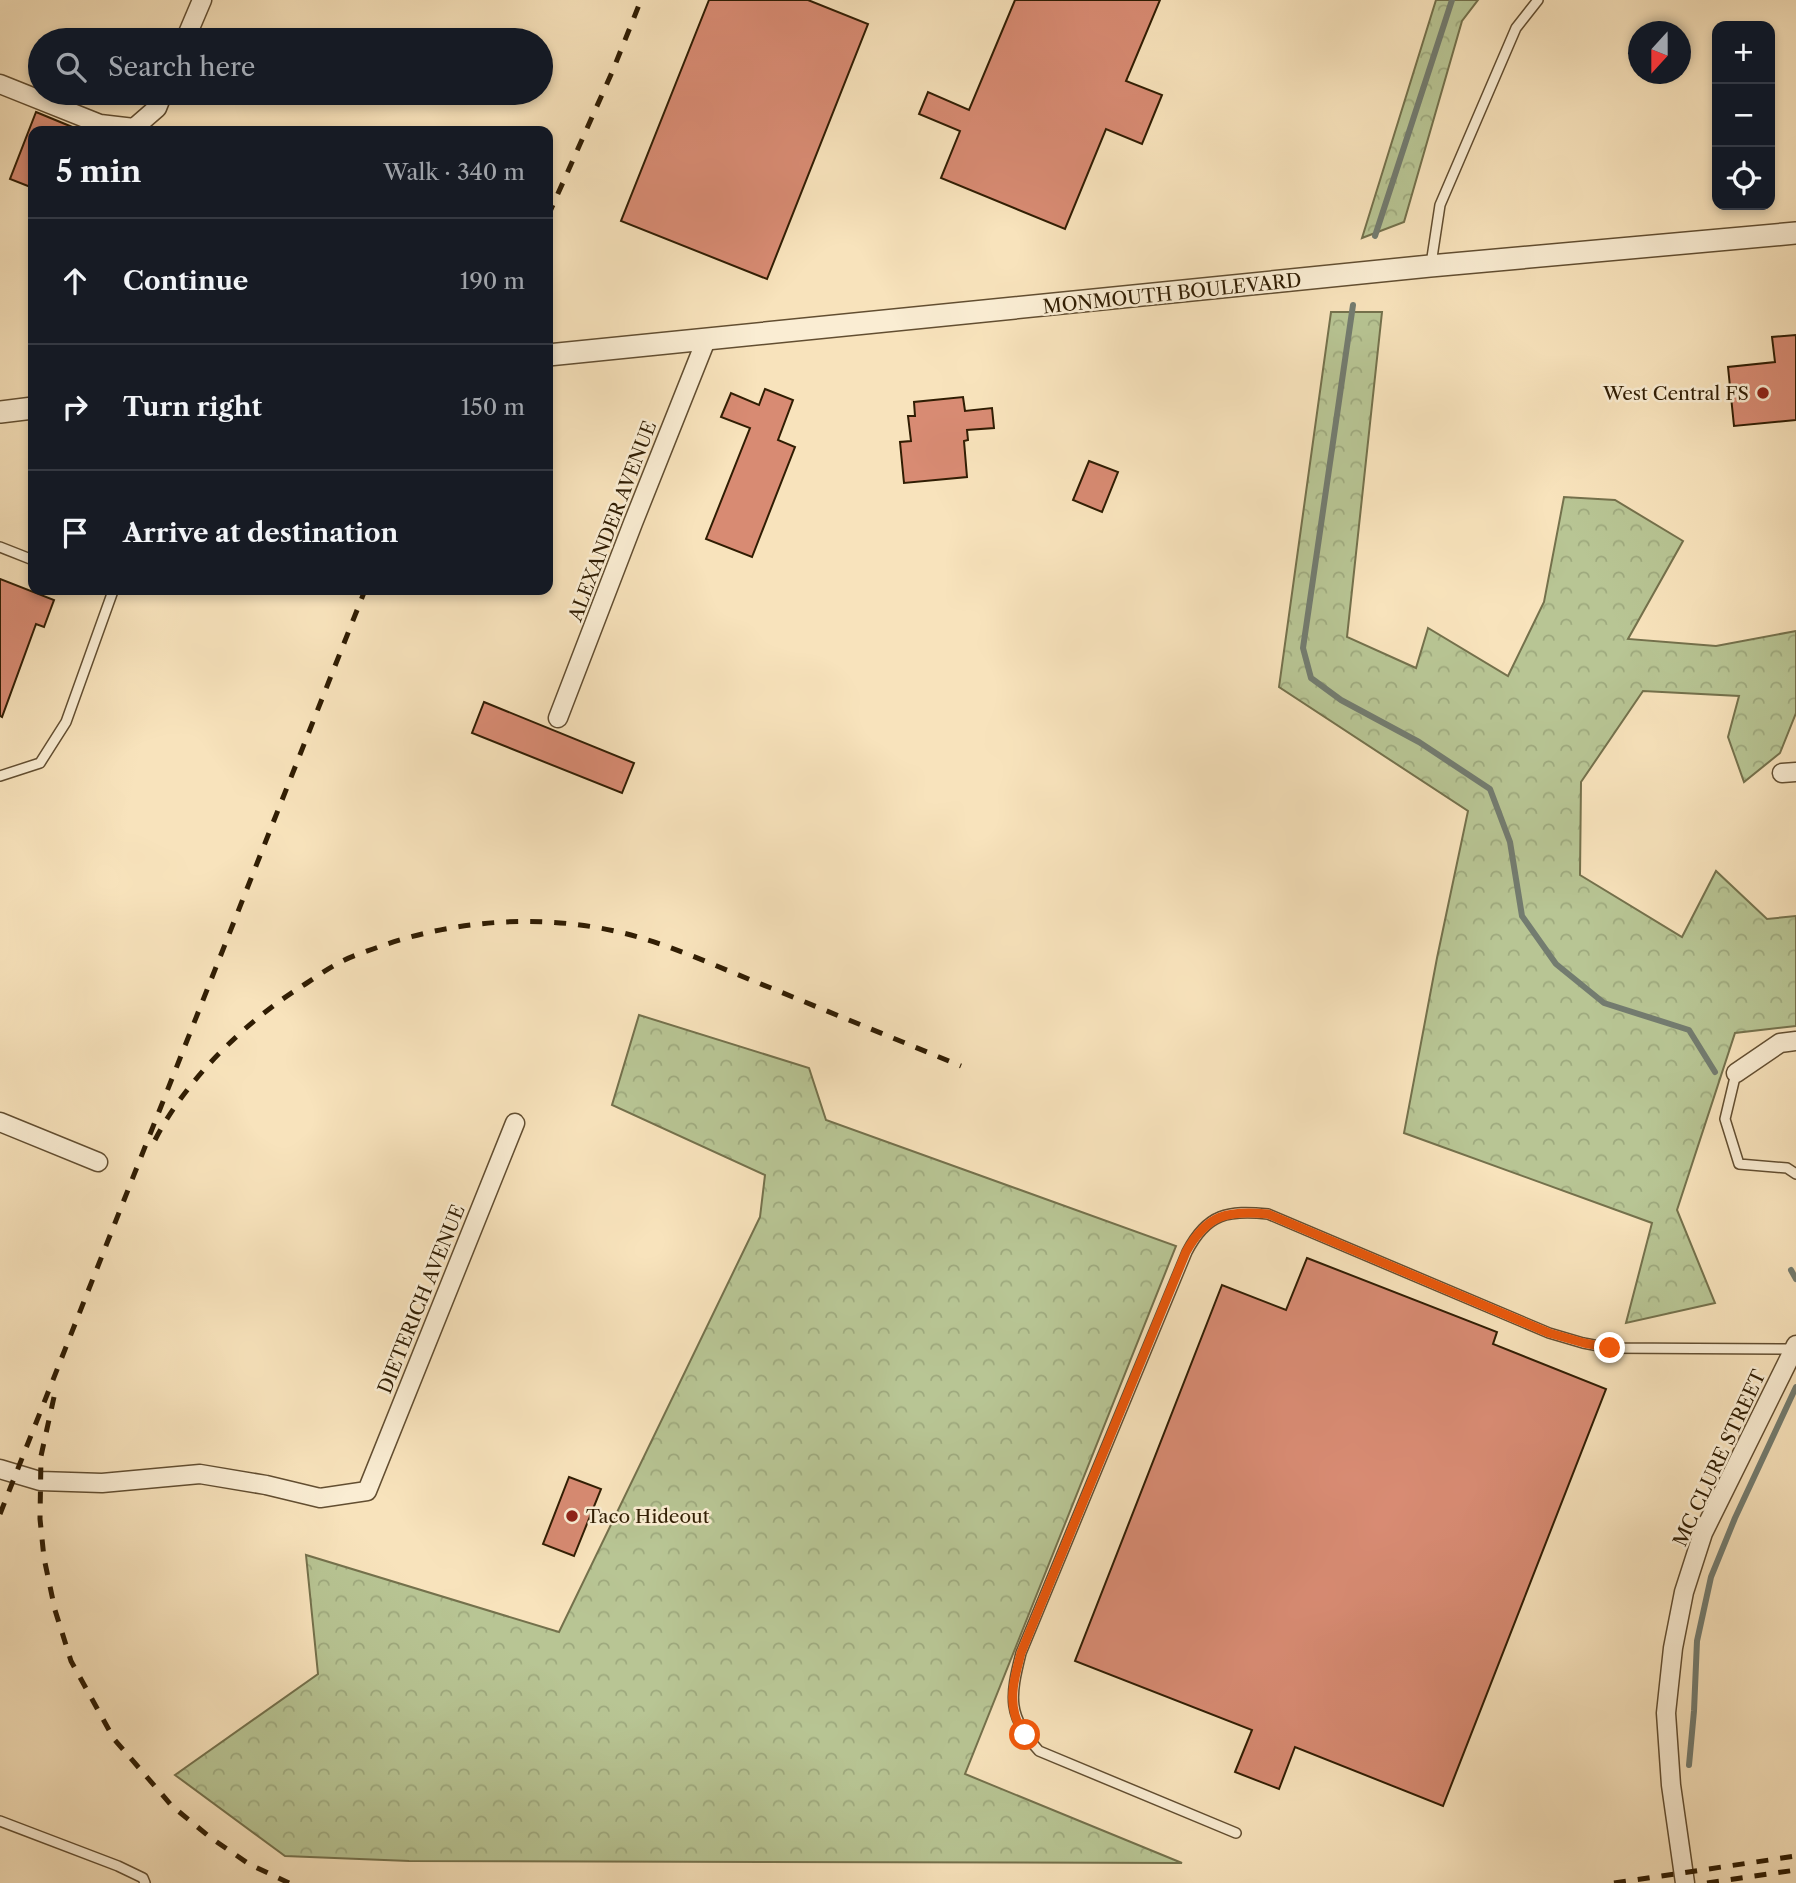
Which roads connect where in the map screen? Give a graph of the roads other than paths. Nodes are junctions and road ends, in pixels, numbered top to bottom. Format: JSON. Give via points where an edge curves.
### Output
{"nodes":[{"id":1,"x":202,"y":0,"type":"edge"},
{"id":2,"x":1538,"y":0,"type":"edge"},
{"id":3,"x":190,"y":28,"type":"edge"},
{"id":4,"x":0,"y":85,"type":"edge"},
{"id":5,"x":28,"y":96,"type":"edge"},
{"id":6,"x":51,"y":105,"type":"edge"},
{"id":7,"x":158,"y":105,"type":"edge"},
{"id":8,"x":118,"y":126,"type":"edge"},
{"id":9,"x":137,"y":126,"type":"edge"},
{"id":10,"x":1796,"y":233,"type":"edge"},
{"id":11,"x":1430,"y":266,"type":"junction"},
{"id":12,"x":706,"y":340,"type":"junction"},
{"id":13,"x":553,"y":355,"type":"edge"},
{"id":14,"x":28,"y":409,"type":"edge"},
{"id":15,"x":0,"y":412,"type":"edge"},
{"id":16,"x":0,"y":547,"type":"edge"},
{"id":17,"x":28,"y":558,"type":"edge"},
{"id":18,"x":109,"y":595,"type":"edge"},
{"id":19,"x":558,"y":718,"type":"dead end"},
{"id":20,"x":0,"y":776,"type":"edge"},
{"id":21,"x":1796,"y":1041,"type":"edge"},
{"id":22,"x":1736,"y":1073,"type":"joint"},
{"id":23,"x":0,"y":1122,"type":"edge"},
{"id":24,"x":515,"y":1124,"type":"dead end"},
{"id":25,"x":98,"y":1161,"type":"dead end"},
{"id":26,"x":1796,"y":1174,"type":"edge"},
{"id":27,"x":1795,"y":1347,"type":"edge"},
{"id":28,"x":0,"y":1469,"type":"edge"},
{"id":29,"x":0,"y":1821,"type":"edge"},
{"id":30,"x":1236,"y":1833,"type":"dead end"},
{"id":31,"x":145,"y":1883,"type":"edge"},
{"id":32,"x":1685,"y":1883,"type":"edge"}],
"edges":[{"from":1,"to":3,"type":"street"},
{"from":2,"to":11,"type":"lane","via":[[1516,28],[1440,205]]},
{"from":4,"to":5,"type":"street"},
{"from":6,"to":8,"type":"street"},
{"from":7,"to":9,"type":"street"},
{"from":10,"to":11,"type":"street","name":"MONMOUTH BOULEVARD"},
{"from":11,"to":12,"type":"street","name":"MONMOUTH BOULEVARD"},
{"from":12,"to":13,"type":"street","name":"MONMOUTH BOULEVARD"},
{"from":12,"to":19,"type":"street","name":"ALEXANDER AVENUE"},
{"from":14,"to":15,"type":"street"},
{"from":16,"to":17,"type":"lane"},
{"from":18,"to":20,"type":"lane","via":[[66,722],[40,764]]},
{"from":21,"to":22,"type":"street","via":[[1780,1043]]},
{"from":22,"to":26,"type":"lane","via":[[1725,1119],[1740,1164],[1787,1168]]},
{"from":23,"to":25,"type":"street"},
{"from":24,"to":28,"type":"street","name":"DIETERICH AVENUE","via":[[367,1491],[320,1498],[200,1474],[102,1483],[40,1481]]},
{"from":27,"to":30,"type":"lane","via":[[1610,1348],[1584,1343],[1549,1333],[1268,1214],[1241,1212],[1205,1226],[1186,1252],[1026,1641],[1013,1699],[1015,1716],[1039,1751]]},
{"from":27,"to":32,"type":"street","name":"MC CLURE STREET","via":[[1703,1533],[1684,1592],[1666,1713]]},
{"from":29,"to":31,"type":"lane","via":[[118,1866]]}]}
